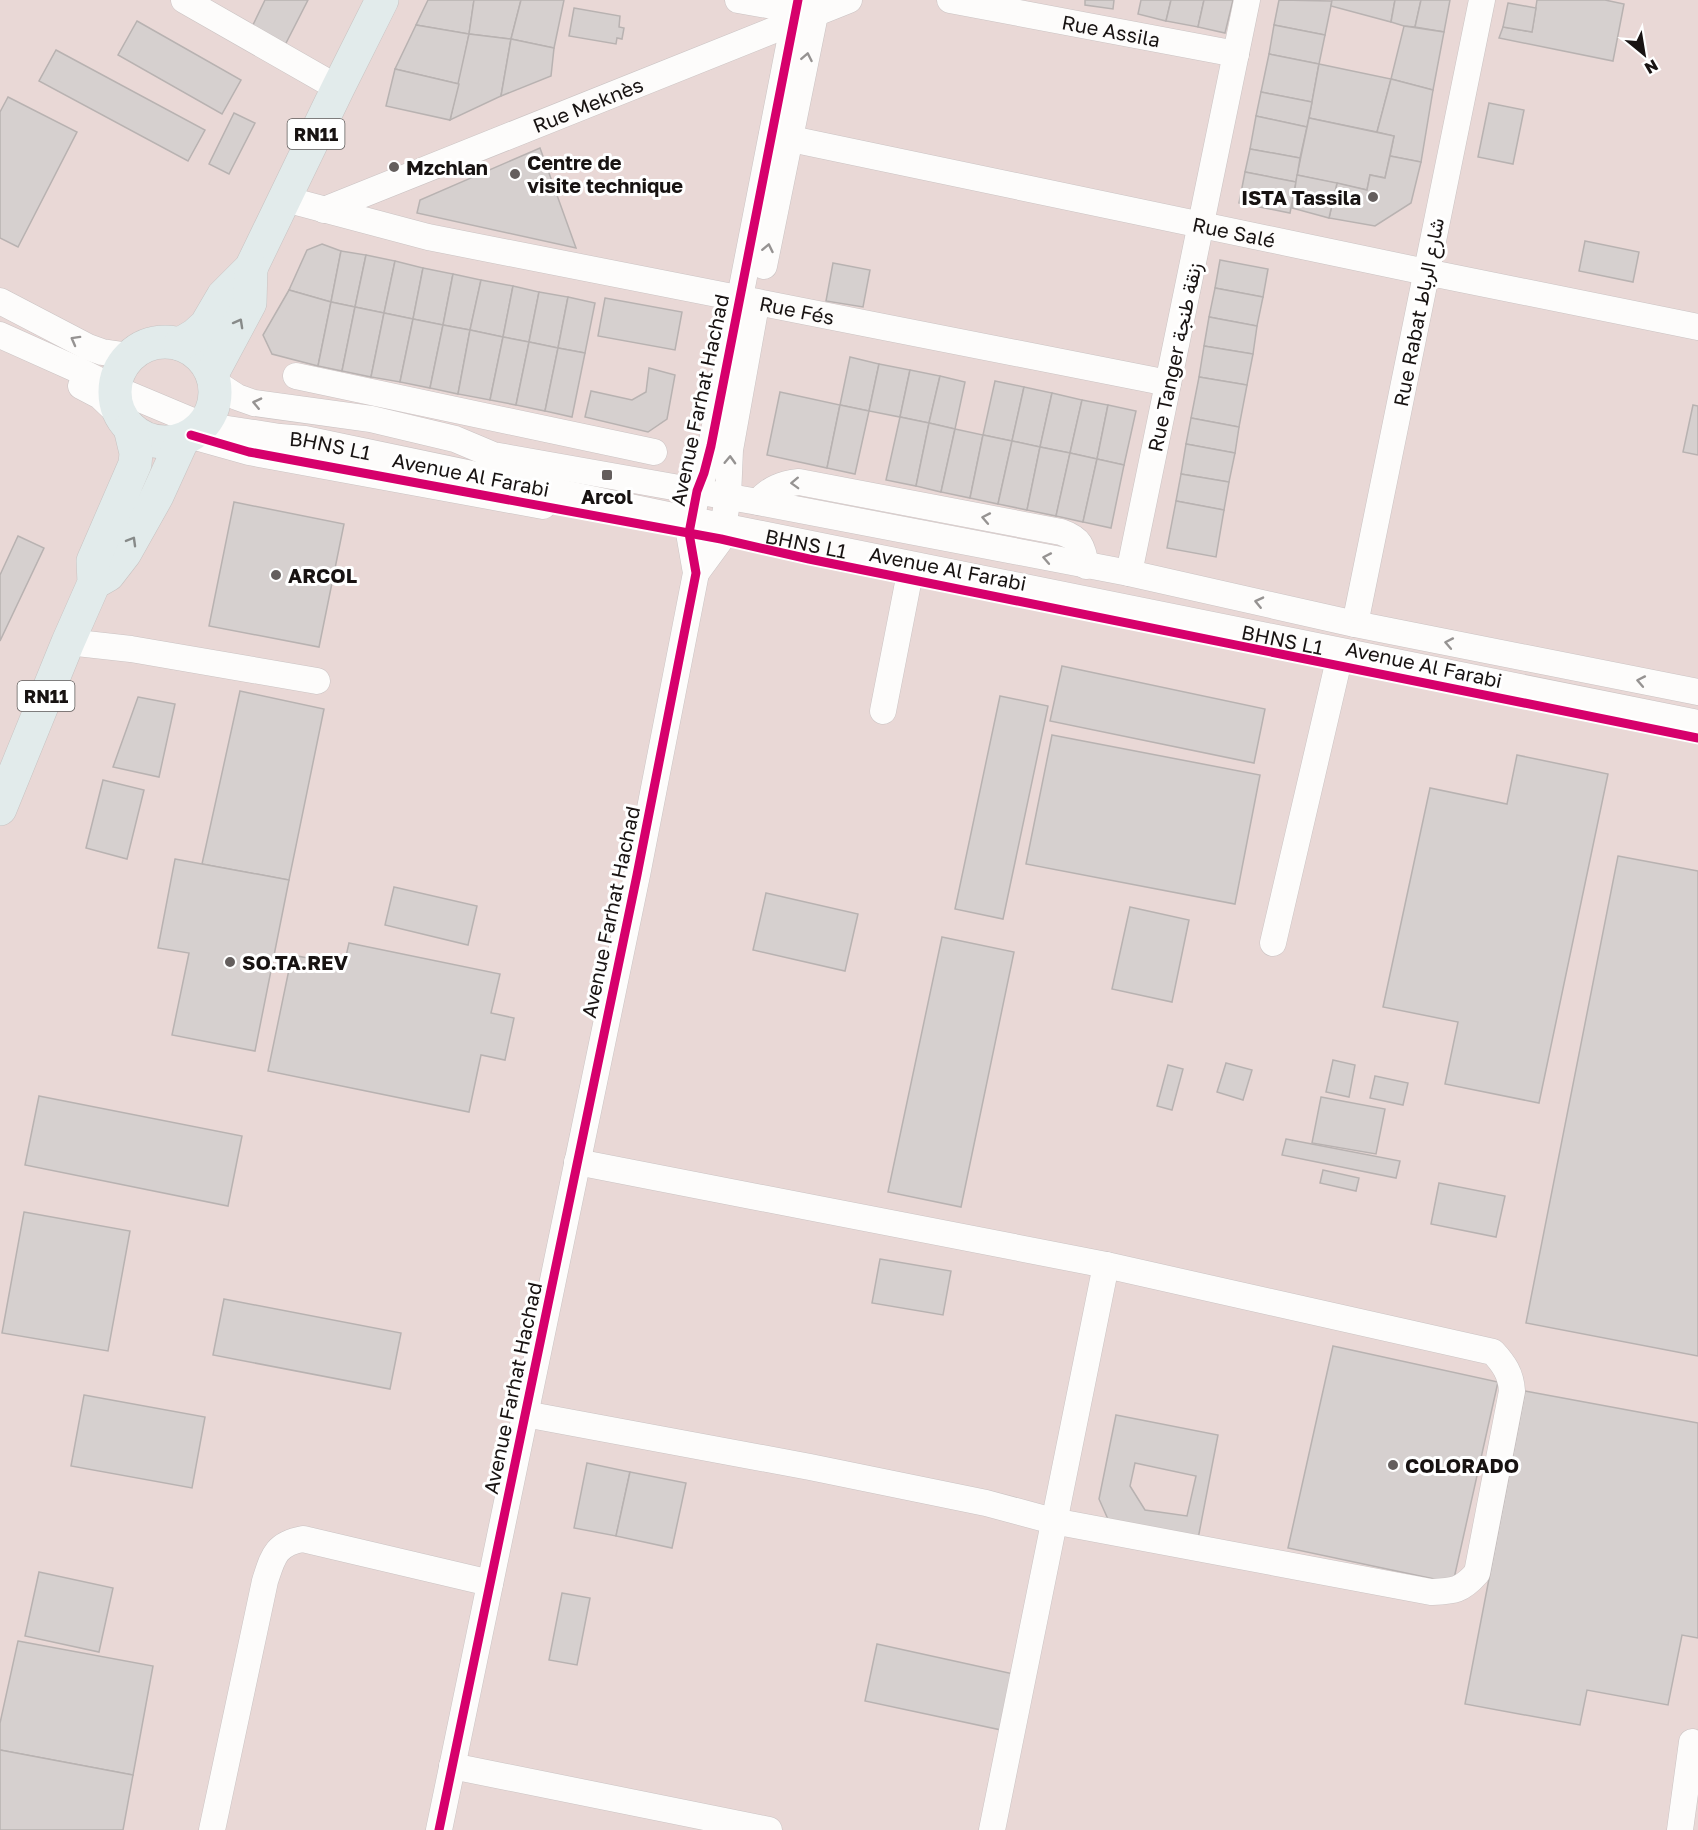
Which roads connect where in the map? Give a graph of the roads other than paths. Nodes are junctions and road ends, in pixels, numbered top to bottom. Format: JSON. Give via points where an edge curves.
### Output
{"nodes":[{"id":1,"x":184,"y":0,"type":"edge"},
{"id":2,"x":382,"y":0,"type":"edge"},
{"id":3,"x":738,"y":0,"type":"edge"},
{"id":4,"x":849,"y":0,"type":"edge"},
{"id":5,"x":950,"y":0,"type":"edge"},
{"id":6,"x":1247,"y":0,"type":"edge"},
{"id":7,"x":1482,"y":0,"type":"edge"},
{"id":8,"x":999,"y":4,"type":"edge"},
{"id":9,"x":809,"y":7,"type":"edge"},
{"id":10,"x":1236,"y":54,"type":"junction"},
{"id":11,"x":338,"y":88,"type":"junction"},
{"id":12,"x":782,"y":133,"type":"junction"},
{"id":13,"x":305,"y":204,"type":"junction"},
{"id":14,"x":1202,"y":217,"type":"junction"},
{"id":15,"x":1428,"y":264,"type":"junction"},
{"id":16,"x":251,"y":268,"type":"junction"},
{"id":17,"x":748,"y":299,"type":"junction"},
{"id":18,"x":0,"y":301,"type":"edge"},
{"id":19,"x":1698,"y":310,"type":"edge"},
{"id":20,"x":1698,"y":327,"type":"edge"},
{"id":21,"x":0,"y":329,"type":"edge"},
{"id":22,"x":0,"y":335,"type":"edge"},
{"id":23,"x":180,"y":344,"type":"junction"},
{"id":24,"x":0,"y":347,"type":"edge"},
{"id":25,"x":296,"y":376,"type":"dead end"},
{"id":26,"x":213,"y":378,"type":"junction"},
{"id":27,"x":1168,"y":383,"type":"junction"},
{"id":28,"x":123,"y":394,"type":"junction"},
{"id":29,"x":462,"y":411,"type":"junction"},
{"id":30,"x":196,"y":429,"type":"junction"},
{"id":31,"x":455,"y":439,"type":"junction"},
{"id":32,"x":654,"y":452,"type":"dead end"},
{"id":33,"x":728,"y":497,"type":"junction"},
{"id":34,"x":693,"y":515,"type":"junction"},
{"id":35,"x":722,"y":530,"type":"junction"},
{"id":36,"x":696,"y":573,"type":"junction"},
{"id":37,"x":1129,"y":573,"type":"junction"},
{"id":38,"x":909,"y":578,"type":"junction"},
{"id":39,"x":94,"y":583,"type":"junction"},
{"id":40,"x":1355,"y":624,"type":"junction"},
{"id":41,"x":68,"y":642,"type":"junction"},
{"id":42,"x":1338,"y":664,"type":"junction"},
{"id":43,"x":317,"y":681,"type":"dead end"},
{"id":44,"x":1698,"y":692,"type":"edge"},
{"id":45,"x":883,"y":711,"type":"dead end"},
{"id":46,"x":1698,"y":722,"type":"edge"},
{"id":47,"x":1698,"y":738,"type":"edge"},
{"id":48,"x":0,"y":809,"type":"edge"},
{"id":49,"x":1273,"y":943,"type":"dead end"},
{"id":50,"x":577,"y":1162,"type":"junction"},
{"id":51,"x":1106,"y":1265,"type":"junction"},
{"id":52,"x":525,"y":1414,"type":"junction"},
{"id":53,"x":1053,"y":1521,"type":"junction"},
{"id":54,"x":490,"y":1583,"type":"junction"},
{"id":55,"x":1692,"y":1742,"type":"dead end"},
{"id":56,"x":452,"y":1766,"type":"junction"},
{"id":57,"x":212,"y":1830,"type":"edge"},
{"id":58,"x":439,"y":1830,"type":"edge"},
{"id":59,"x":769,"y":1830,"type":"edge"},
{"id":60,"x":992,"y":1830,"type":"edge"},
{"id":61,"x":1680,"y":1830,"type":"edge"}],
"edges":[{"from":1,"to":11,"type":"street"},
{"from":2,"to":11,"type":"main road","number":"RN11"},
{"from":3,"to":9,"type":"street"},
{"from":4,"to":9,"type":"street","name":"Rue Meknès"},
{"from":5,"to":8,"type":"street","name":"Rue Assila"},
{"from":6,"to":10,"type":"street","name":"Rue Tanger زنقة طنجة"},
{"from":7,"to":15,"type":"street","name":"Rue Rabat شارع الرباط"},
{"from":8,"to":10,"type":"street","name":"Rue Assila"},
{"from":9,"to":12,"type":"street","name":"Avenue Farhat Hachad"},
{"from":9,"to":13,"type":"street","name":"Rue Meknès","via":[[553,103]]},
{"from":10,"to":14,"type":"street","name":"Rue Tanger زنقة طنجة"},
{"from":11,"to":13,"type":"main road","number":"RN11"},
{"from":12,"to":14,"type":"street","name":"Rue Salé"},
{"from":12,"to":17,"type":"street","name":"Avenue Farhat Hachad"},
{"from":13,"to":16,"type":"main road","number":"RN11"},
{"from":13,"to":17,"type":"street","name":"Rue Fés","via":[[428,237]]},
{"from":14,"to":15,"type":"street","name":"Rue Salé"},
{"from":14,"to":27,"type":"street","name":"Rue Tanger زنقة طنجة"},
{"from":15,"to":19,"type":"street","name":"Rue Salé"},
{"from":15,"to":20,"type":"street","name":"Rue Salé"},
{"from":15,"to":40,"type":"street","name":"Rue Rabat شارع الرباط"},
{"from":16,"to":23,"type":"main road","number":"RN11","via":[[224,296],[206,325]]},
{"from":26,"to":16,"type":"main road","number":"RN11","one_way":true,"via":[[250,303]]},
{"from":17,"to":27,"type":"street","name":"Rue Fés"},
{"from":33,"to":17,"type":"street","name":"Avenue Farhat Hachad","one_way":true},
{"from":17,"to":34,"type":"street","name":"Avenue Farhat Hachad"},
{"from":28,"to":18,"type":"street","one_way":true,"via":[[102,352]]},
{"from":21,"to":28,"type":"street"},
{"from":22,"to":28,"type":"street"},
{"from":23,"to":26,"type":"main road","via":[[195,351]]},
{"from":23,"to":28,"type":"main road","via":[[151,344]]},
{"from":24,"to":28,"type":"street","via":[[100,396]]},
{"from":25,"to":29,"type":"street"},
{"from":26,"to":30,"type":"main road","number":"RN11","via":[[215,398]]},
{"from":31,"to":26,"type":"street","name":"Avenue Al Farabi","one_way":true,"via":[[371,419],[254,403],[237,397]]},
{"from":27,"to":37,"type":"street","name":"Rue Tanger زنقة طنجة"},
{"from":28,"to":30,"type":"street","via":[[175,405]]},
{"from":28,"to":30,"type":"main road","via":[[143,437],[174,441]]},
{"from":28,"to":39,"type":"main road","number":"RN11","via":[[135,464],[93,561]]},
{"from":29,"to":31,"type":"street"},
{"from":29,"to":32,"type":"street"},
{"from":30,"to":34,"type":"street","name":"Avenue Al Farabi","via":[[249,452]]},
{"from":39,"to":30,"type":"main road","number":"RN11","one_way":true,"via":[[108,575],[125,553]]},
{"from":31,"to":34,"type":"street","name":"Avenue Al Farabi","via":[[494,455]]},
{"from":33,"to":34,"type":"street","name":"Avenue Al Farabi"},
{"from":33,"to":35,"type":"street","name":"Avenue Farhat Hachad"},
{"from":37,"to":33,"type":"street","name":"Avenue Al Farabi","one_way":true},
{"from":34,"to":35,"type":"street","name":"Avenue Al Farabi"},
{"from":34,"to":36,"type":"street","name":"Avenue Farhat Hachad"},
{"from":35,"to":36,"type":"street","name":"Avenue Farhat Hachad"},
{"from":35,"to":38,"type":"street","name":"Avenue Al Farabi"},
{"from":35,"to":46,"type":"street","name":"BHNS L1"},
{"from":36,"to":50,"type":"street","name":"Avenue Farhat Hachad"},
{"from":40,"to":37,"type":"street","name":"Avenue Al Farabi","one_way":true},
{"from":38,"to":42,"type":"street","name":"Avenue Al Farabi"},
{"from":38,"to":45,"type":"street"},
{"from":39,"to":41,"type":"main road","number":"RN11"},
{"from":44,"to":40,"type":"street","name":"Avenue Al Farabi","one_way":true},
{"from":41,"to":43,"type":"street"},
{"from":41,"to":48,"type":"main road","number":"RN11"},
{"from":42,"to":47,"type":"street","name":"Avenue Al Farabi"},
{"from":42,"to":49,"type":"street"},
{"from":50,"to":51,"type":"street"},
{"from":50,"to":52,"type":"street","name":"Avenue Farhat Hachad"},
{"from":51,"to":53,"type":"street"},
{"from":51,"to":53,"type":"street","via":[[1493,1352],[1511,1379],[1512,1391],[1477,1573],[1466,1585],[1452,1591],[1431,1592]]},
{"from":52,"to":53,"type":"street","via":[[963,1498]]},
{"from":52,"to":54,"type":"street","name":"Avenue Farhat Hachad"},
{"from":53,"to":60,"type":"street"},
{"from":54,"to":56,"type":"street","name":"Avenue Farhat Hachad"},
{"from":54,"to":57,"type":"street","via":[[303,1539],[289,1542],[273,1554]]},
{"from":55,"to":61,"type":"street"},
{"from":56,"to":58,"type":"street","name":"Avenue Farhat Hachad"},
{"from":56,"to":59,"type":"street"}]}
